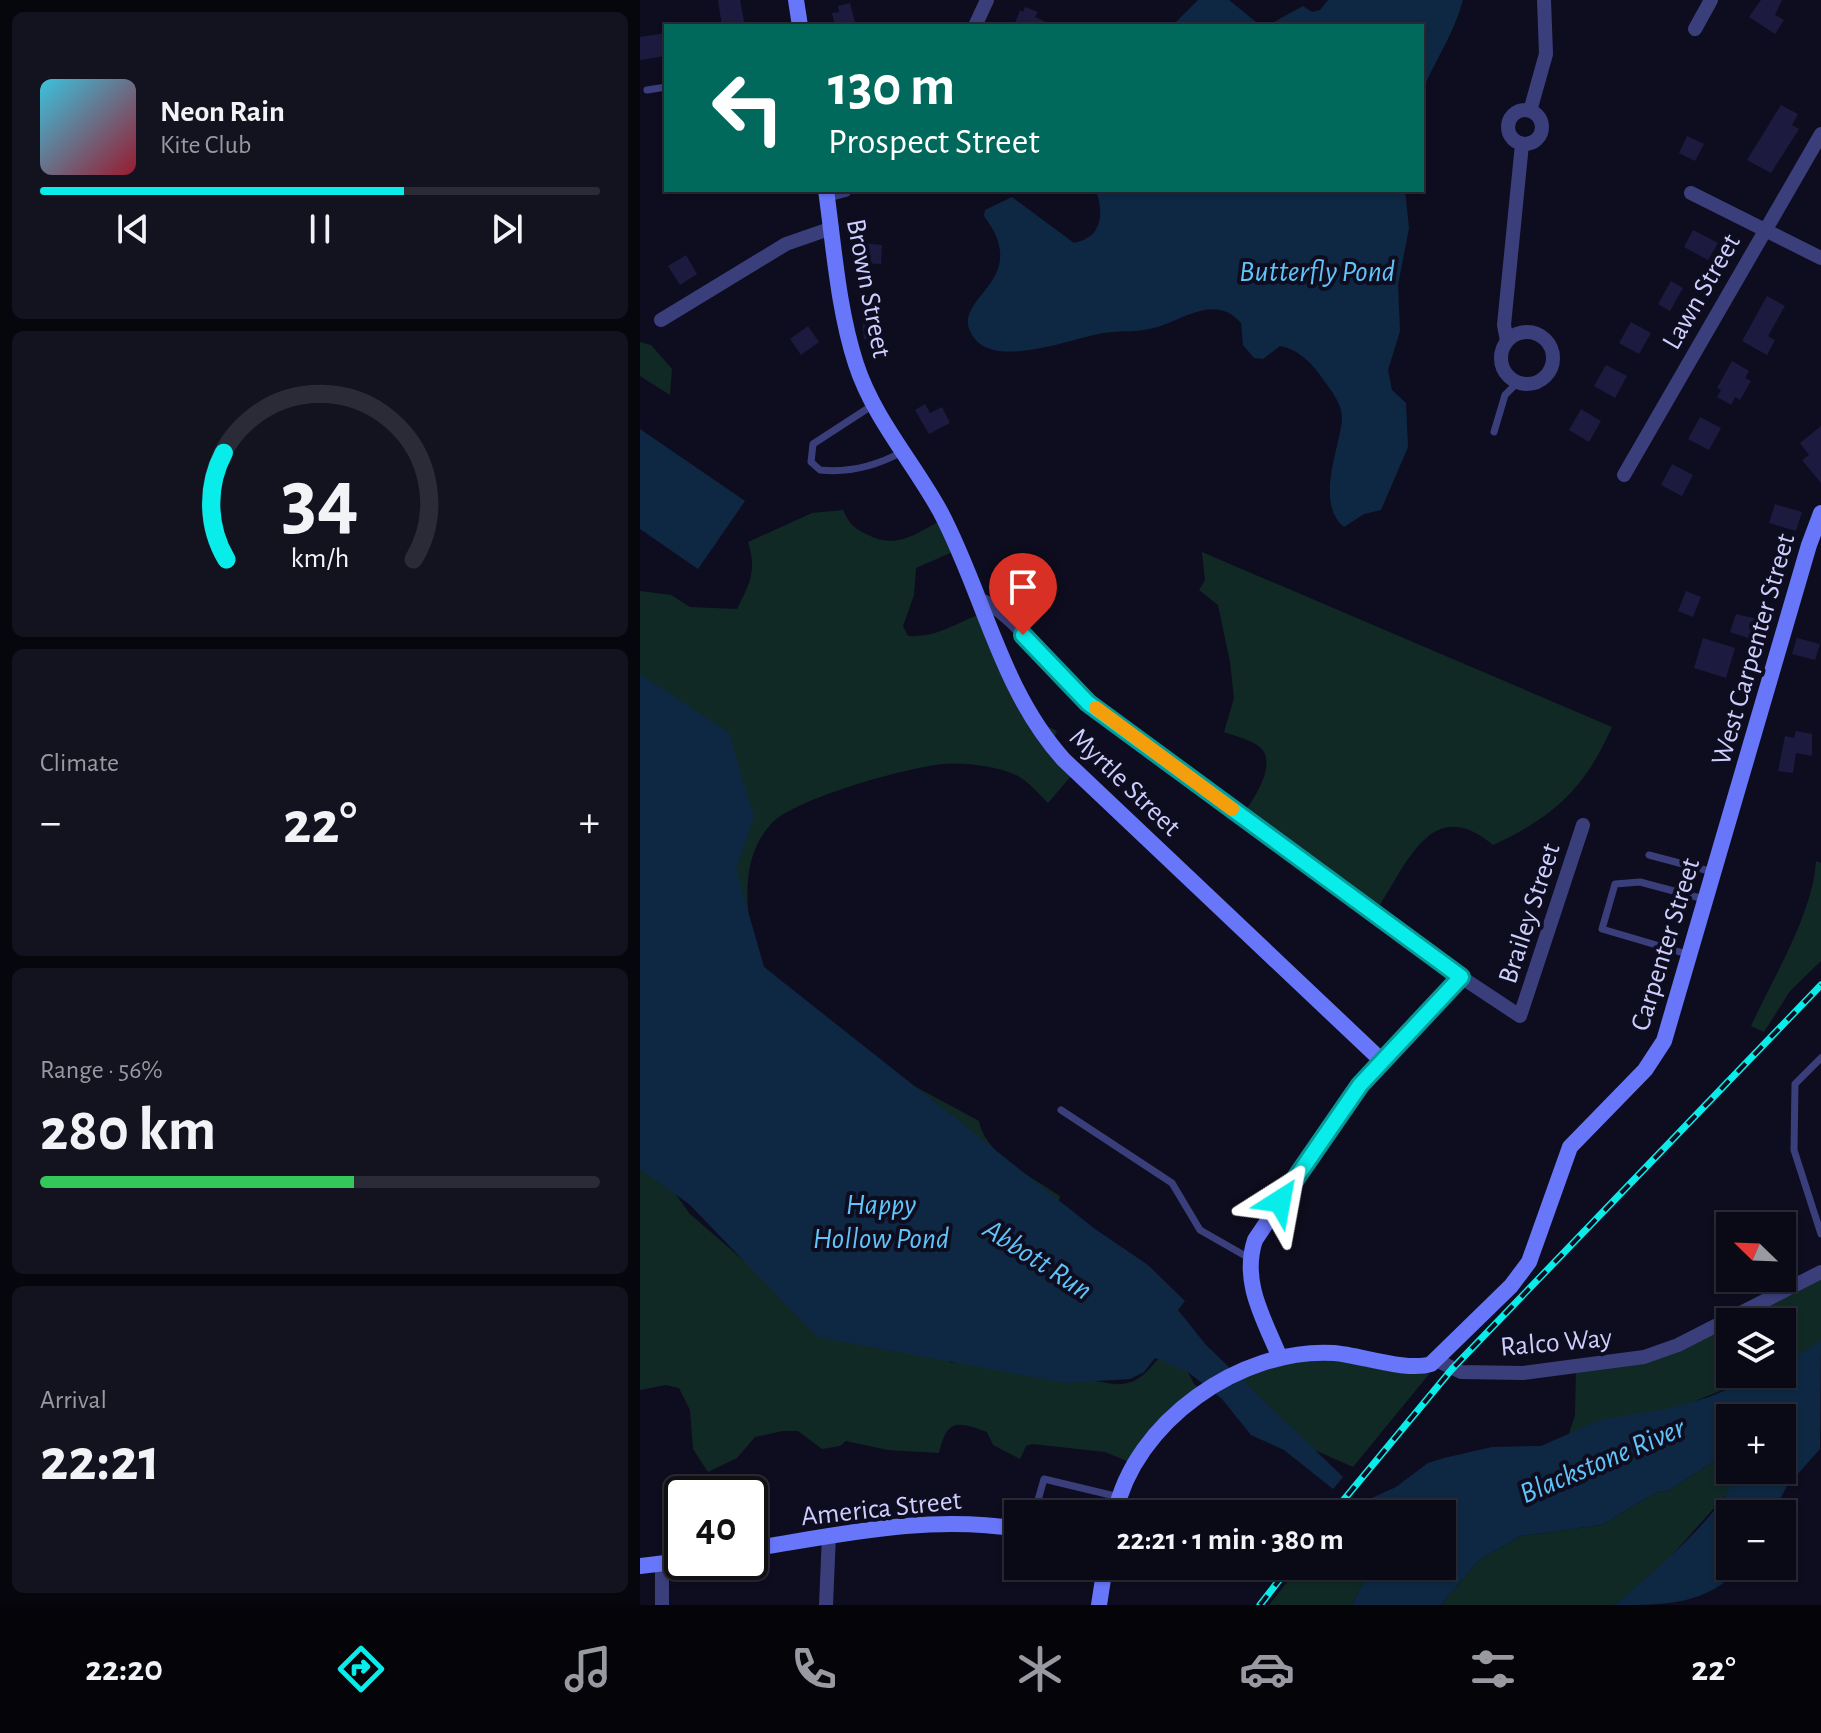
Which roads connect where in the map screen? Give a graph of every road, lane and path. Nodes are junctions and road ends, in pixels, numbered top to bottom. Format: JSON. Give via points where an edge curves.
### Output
{"nodes":[{"id":1,"x":796,"y":0,"type":"edge"},
{"id":2,"x":987,"y":0,"type":"edge"},
{"id":3,"x":1544,"y":0,"type":"edge"},
{"id":4,"x":1711,"y":0,"type":"edge"},
{"id":5,"x":800,"y":24,"type":"edge"},
{"id":6,"x":976,"y":24,"type":"edge"},
{"id":7,"x":1695,"y":29,"type":"dead end"},
{"id":8,"x":664,"y":87,"type":"edge"},
{"id":9,"x":647,"y":90,"type":"dead end"},
{"id":10,"x":1530,"y":111,"type":"junction"},
{"id":11,"x":1821,"y":134,"type":"edge"},
{"id":12,"x":1522,"y":144,"type":"junction"},
{"id":13,"x":826,"y":192,"type":"edge"},
{"id":14,"x":1691,"y":193,"type":"dead end"},
{"id":15,"x":832,"y":228,"type":"junction"},
{"id":16,"x":1766,"y":231,"type":"junction"},
{"id":17,"x":1821,"y":258,"type":"edge"},
{"id":18,"x":661,"y":320,"type":"dead end"},
{"id":19,"x":1507,"y":341,"type":"junction"},
{"id":20,"x":1518,"y":382,"type":"junction"},
{"id":21,"x":875,"y":404,"type":"junction"},
{"id":22,"x":1494,"y":432,"type":"dead end"},
{"id":23,"x":894,"y":435,"type":"joint"},
{"id":24,"x":903,"y":451,"type":"junction"},
{"id":25,"x":1624,"y":475,"type":"dead end"},
{"id":26,"x":1820,"y":518,"type":"edge"},
{"id":27,"x":979,"y":600,"type":"junction"},
{"id":28,"x":1734,"y":800,"type":"joint"},
{"id":29,"x":1583,"y":825,"type":"dead end"},
{"id":30,"x":1649,"y":855,"type":"dead end"},
{"id":31,"x":1713,"y":872,"type":"junction"},
{"id":32,"x":1706,"y":899,"type":"junction"},
{"id":33,"x":1689,"y":955,"type":"junction"},
{"id":34,"x":1461,"y":977,"type":"junction"},
{"id":35,"x":1821,"y":1058,"type":"edge"},
{"id":36,"x":1382,"y":1061,"type":"junction"},
{"id":37,"x":1061,"y":1110,"type":"dead end"},
{"id":38,"x":1821,"y":1234,"type":"edge"},
{"id":39,"x":1249,"y":1258,"type":"junction"},
{"id":40,"x":1821,"y":1272,"type":"edge"},
{"id":41,"x":1280,"y":1358,"type":"junction"},
{"id":42,"x":1436,"y":1360,"type":"junction"},
{"id":43,"x":1119,"y":1497,"type":"junction"},
{"id":44,"x":1038,"y":1500,"type":"edge"},
{"id":45,"x":1118,"y":1500,"type":"edge"},
{"id":46,"x":1004,"y":1527,"type":"edge"},
{"id":47,"x":829,"y":1535,"type":"junction"},
{"id":48,"x":768,"y":1546,"type":"edge"},
{"id":49,"x":662,"y":1564,"type":"joint"},
{"id":50,"x":640,"y":1566,"type":"edge"},
{"id":51,"x":1103,"y":1580,"type":"edge"},
{"id":52,"x":662,"y":1605,"type":"edge"},
{"id":53,"x":826,"y":1605,"type":"edge"},
{"id":54,"x":1099,"y":1605,"type":"edge"}],
"edges":[{"from":1,"to":5,"type":"street"},
{"from":2,"to":6,"type":"street"},
{"from":3,"to":10,"type":"street","via":[[1546,54]]},
{"from":4,"to":7,"type":"street"},
{"from":8,"to":9,"type":"lane"},
{"from":10,"to":12,"type":"street","via":[[1539,117],[1541,134]]},
{"from":10,"to":12,"type":"street","via":[[1515,114],[1509,123],[1510,134]]},
{"from":11,"to":16,"type":"street","name":"Lawn Street"},
{"from":12,"to":19,"type":"street","via":[[1504,325]]},
{"from":13,"to":15,"type":"street","name":"Brown Street"},
{"from":14,"to":16,"type":"street"},
{"from":15,"to":18,"type":"street","via":[[786,244]]},
{"from":15,"to":21,"type":"street","name":"Brown Street","via":[[851,348]]},
{"from":16,"to":17,"type":"street"},
{"from":16,"to":25,"type":"street","name":"Lawn Street"},
{"from":19,"to":20,"type":"street","via":[[1503,366]]},
{"from":19,"to":20,"type":"street","via":[[1532,332],[1546,339],[1553,354],[1545,377],[1531,384]]},
{"from":20,"to":22,"type":"lane","via":[[1505,395]]},
{"from":21,"to":23,"type":"street","name":"Brown Street"},
{"from":21,"to":24,"type":"lane","via":[[813,444],[811,462],[820,470],[851,470],[883,463]]},
{"from":23,"to":24,"type":"street","name":"Myrtle Street"},
{"from":24,"to":27,"type":"street","name":"Myrtle Street","via":[[940,512]]},
{"from":26,"to":28,"type":"street","name":"West Carpenter Street"},
{"from":27,"to":34,"type":"street","via":[[1002,611],[1088,703]]},
{"from":27,"to":36,"type":"street","name":"Myrtle Street","via":[[1015,688],[1050,745]]},
{"from":28,"to":31,"type":"street","name":"Carpenter Street"},
{"from":29,"to":34,"type":"street","name":"Brailey Street","via":[[1520,1016]]},
{"from":30,"to":31,"type":"lane"},
{"from":31,"to":32,"type":"street","name":"Carpenter Street"},
{"from":32,"to":33,"type":"street","name":"Carpenter Street"},
{"from":32,"to":33,"type":"lane","via":[[1640,882],[1615,884],[1602,929]]},
{"from":33,"to":42,"type":"street","name":"Carpenter Street","via":[[1659,1050],[1576,1138],[1529,1262]]},
{"from":34,"to":36,"type":"street"},
{"from":35,"to":38,"type":"lane","via":[[1795,1084],[1794,1150]]},
{"from":36,"to":39,"type":"street","via":[[1352,1095],[1262,1227]]},
{"from":37,"to":39,"type":"lane","via":[[1172,1183],[1200,1230]]},
{"from":39,"to":41,"type":"street","via":[[1253,1292]]},
{"from":40,"to":42,"type":"street","name":"Ralco Way","via":[[1644,1357],[1523,1373],[1461,1372]]},
{"from":41,"to":42,"type":"street","name":"Ralco Way","via":[[1331,1353],[1424,1366]]},
{"from":41,"to":43,"type":"street","name":"Ralco Way","via":[[1247,1370],[1166,1420],[1142,1447]]},
{"from":43,"to":44,"type":"lane","via":[[1044,1479]]},
{"from":43,"to":45,"type":"street","name":"Ralco Way"},
{"from":46,"to":47,"type":"street","name":"America Street","via":[[969,1522]]},
{"from":47,"to":48,"type":"street","name":"America Street"},
{"from":47,"to":53,"type":"street"},
{"from":49,"to":50,"type":"street"},
{"from":49,"to":52,"type":"street"},
{"from":51,"to":54,"type":"street"}]}
